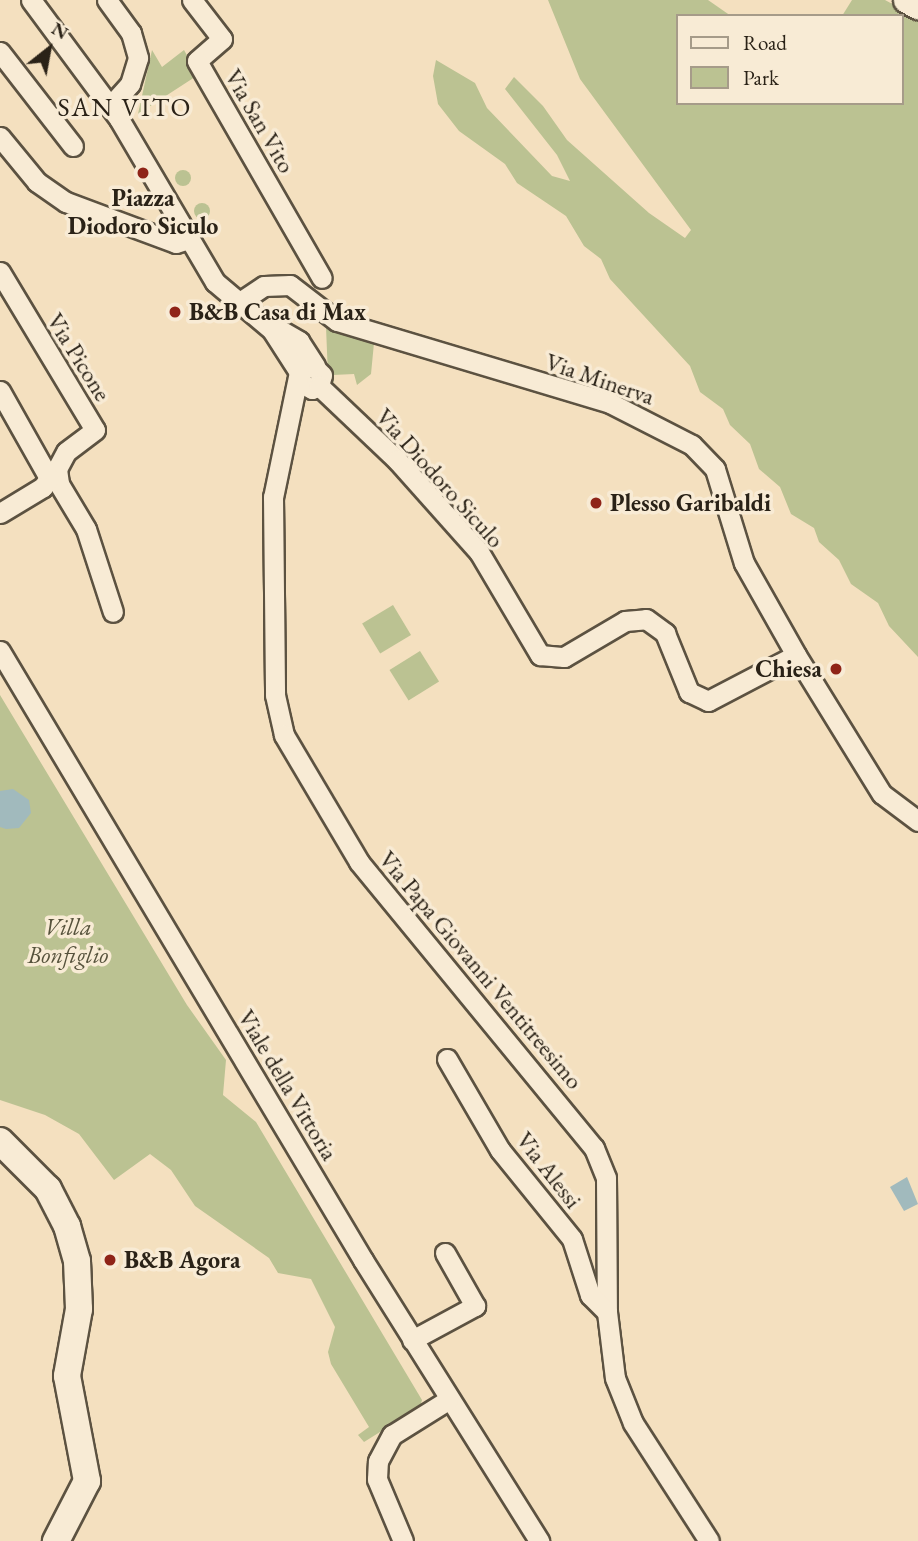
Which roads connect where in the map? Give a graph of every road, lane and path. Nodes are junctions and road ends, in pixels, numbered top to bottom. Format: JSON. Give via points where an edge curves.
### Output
{"nodes":[{"id":1,"x":31,"y":0,"type":"edge"},
{"id":2,"x":107,"y":0,"type":"edge"},
{"id":3,"x":192,"y":0,"type":"edge"},
{"id":4,"x":907,"y":0,"type":"edge"},
{"id":5,"x":918,"y":6,"type":"edge"},
{"id":6,"x":0,"y":52,"type":"edge"},
{"id":7,"x":115,"y":112,"type":"junction"},
{"id":8,"x":0,"y":137,"type":"edge"},
{"id":9,"x":73,"y":146,"type":"dead end"},
{"id":10,"x":188,"y":239,"type":"junction"},
{"id":11,"x":0,"y":272,"type":"edge"},
{"id":12,"x":321,"y":278,"type":"dead end"},
{"id":13,"x":237,"y":304,"type":"junction"},
{"id":14,"x":309,"y":379,"type":"junction"},
{"id":15,"x":0,"y":391,"type":"edge"},
{"id":16,"x":0,"y":513,"type":"edge"},
{"id":17,"x":113,"y":612,"type":"dead end"},
{"id":18,"x":0,"y":651,"type":"edge"},
{"id":19,"x":796,"y":655,"type":"junction"},
{"id":20,"x":918,"y":821,"type":"edge"},
{"id":21,"x":447,"y":1059,"type":"dead end"},
{"id":22,"x":0,"y":1141,"type":"edge"},
{"id":23,"x":445,"y":1253,"type":"dead end"},
{"id":24,"x":607,"y":1312,"type":"junction"},
{"id":25,"x":412,"y":1340,"type":"junction"},
{"id":26,"x":448,"y":1400,"type":"junction"},
{"id":27,"x":56,"y":1541,"type":"edge"},
{"id":28,"x":403,"y":1541,"type":"edge"},
{"id":29,"x":539,"y":1541,"type":"edge"},
{"id":30,"x":709,"y":1541,"type":"edge"}],
"edges":[{"from":1,"to":7,"type":"street"},
{"from":2,"to":7,"type":"street","via":[[131,33],[138,58]]},
{"from":3,"to":12,"type":"street","name":"Via San Vito","via":[[222,39],[197,61]]},
{"from":4,"to":5,"type":"main road"},
{"from":6,"to":9,"type":"street"},
{"from":7,"to":10,"type":"street"},
{"from":8,"to":10,"type":"street","via":[[37,182],[66,202],[114,216],[176,243]]},
{"from":10,"to":13,"type":"street","via":[[215,282]]},
{"from":11,"to":17,"type":"street","name":"Via Picone","via":[[95,430],[66,452],[57,469],[59,484],[86,529]]},
{"from":13,"to":14,"type":"street","via":[[282,341]]},
{"from":13,"to":19,"type":"street","name":"Via Minerva","via":[[264,286],[290,285],[337,321],[610,403],[684,440],[715,469],[744,563]]},
{"from":14,"to":19,"type":"street","name":"Via Diodoro Siculo","via":[[397,460],[479,552],[540,654],[564,657],[625,621],[646,619],[665,634],[689,692],[708,701]]},
{"from":14,"to":24,"type":"street","name":"Via Papa Giovanni Ventitreesimo","via":[[291,417],[273,510],[275,695],[284,736],[359,862],[594,1149],[606,1178]]},
{"from":15,"to":16,"type":"street","via":[[48,478],[43,487]]},
{"from":18,"to":25,"type":"street","name":"Viale della Vittoria"},
{"from":19,"to":20,"type":"street","name":"Via Minerva","via":[[882,793]]},
{"from":21,"to":24,"type":"street","name":"Via Alessi","via":[[500,1150],[572,1238],[590,1295]]},
{"from":22,"to":27,"type":"main road","via":[[47,1189],[67,1226],[77,1261],[79,1309],[66,1376],[87,1481]]},
{"from":23,"to":25,"type":"street","via":[[475,1306]]},
{"from":24,"to":30,"type":"street","name":"Via Papa Giovanni Ventitreesimo","via":[[623,1401]]},
{"from":25,"to":26,"type":"street","name":"Viale della Vittoria"},
{"from":26,"to":28,"type":"street","via":[[392,1435],[378,1461],[377,1479]]},
{"from":26,"to":29,"type":"street","name":"Viale della Vittoria"}]}
